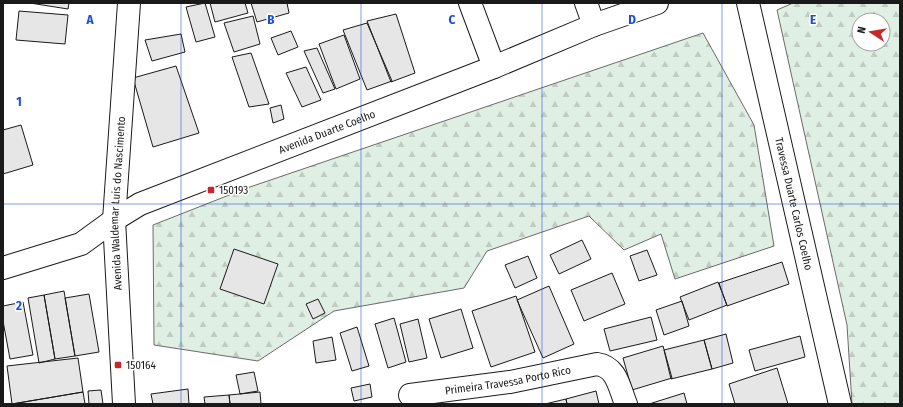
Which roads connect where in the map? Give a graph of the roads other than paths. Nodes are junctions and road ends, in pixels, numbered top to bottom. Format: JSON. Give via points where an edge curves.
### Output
{"nodes":[{"id":1,"x":129,"y":3,"type":"edge"},
{"id":2,"x":470,"y":3,"type":"edge"},
{"id":3,"x":586,"y":3,"type":"edge"},
{"id":4,"x":657,"y":3,"type":"edge"},
{"id":5,"x":748,"y":3,"type":"edge"},
{"id":6,"x":594,"y":25,"type":"junction"},
{"id":7,"x":494,"y":67,"type":"junction"},
{"id":8,"x":114,"y":220,"type":"junction"},
{"id":9,"x":3,"y":268,"type":"edge"},
{"id":10,"x":410,"y":395,"type":"dead end"},
{"id":11,"x":124,"y":404,"type":"edge"},
{"id":12,"x":626,"y":404,"type":"edge"},
{"id":13,"x":840,"y":404,"type":"edge"}],
"edges":[{"from":1,"to":8,"type":"main road","name":"Avenida Waldemar Luis do Nascimento"},
{"from":2,"to":7,"type":"main road"},
{"from":3,"to":6,"type":"main road"},
{"from":4,"to":6,"type":"main road","name":"Avenida Duarte Coelho"},
{"from":5,"to":13,"type":"main road","name":"Travessa Duarte Carlos Coelho"},
{"from":6,"to":7,"type":"main road","name":"Avenida Duarte Coelho"},
{"from":7,"to":8,"type":"main road","name":"Avenida Duarte Coelho","via":[[140,204]]},
{"from":8,"to":9,"type":"main road","name":"Avenida Duarte Coelho","via":[[81,244]]},
{"from":8,"to":11,"type":"main road","name":"Avenida Waldemar Luis do Nascimento"},
{"from":10,"to":12,"type":"main road","name":"Primeira Travessa Porto Rico","via":[[510,382],[597,364],[606,366],[614,372]]}]}
